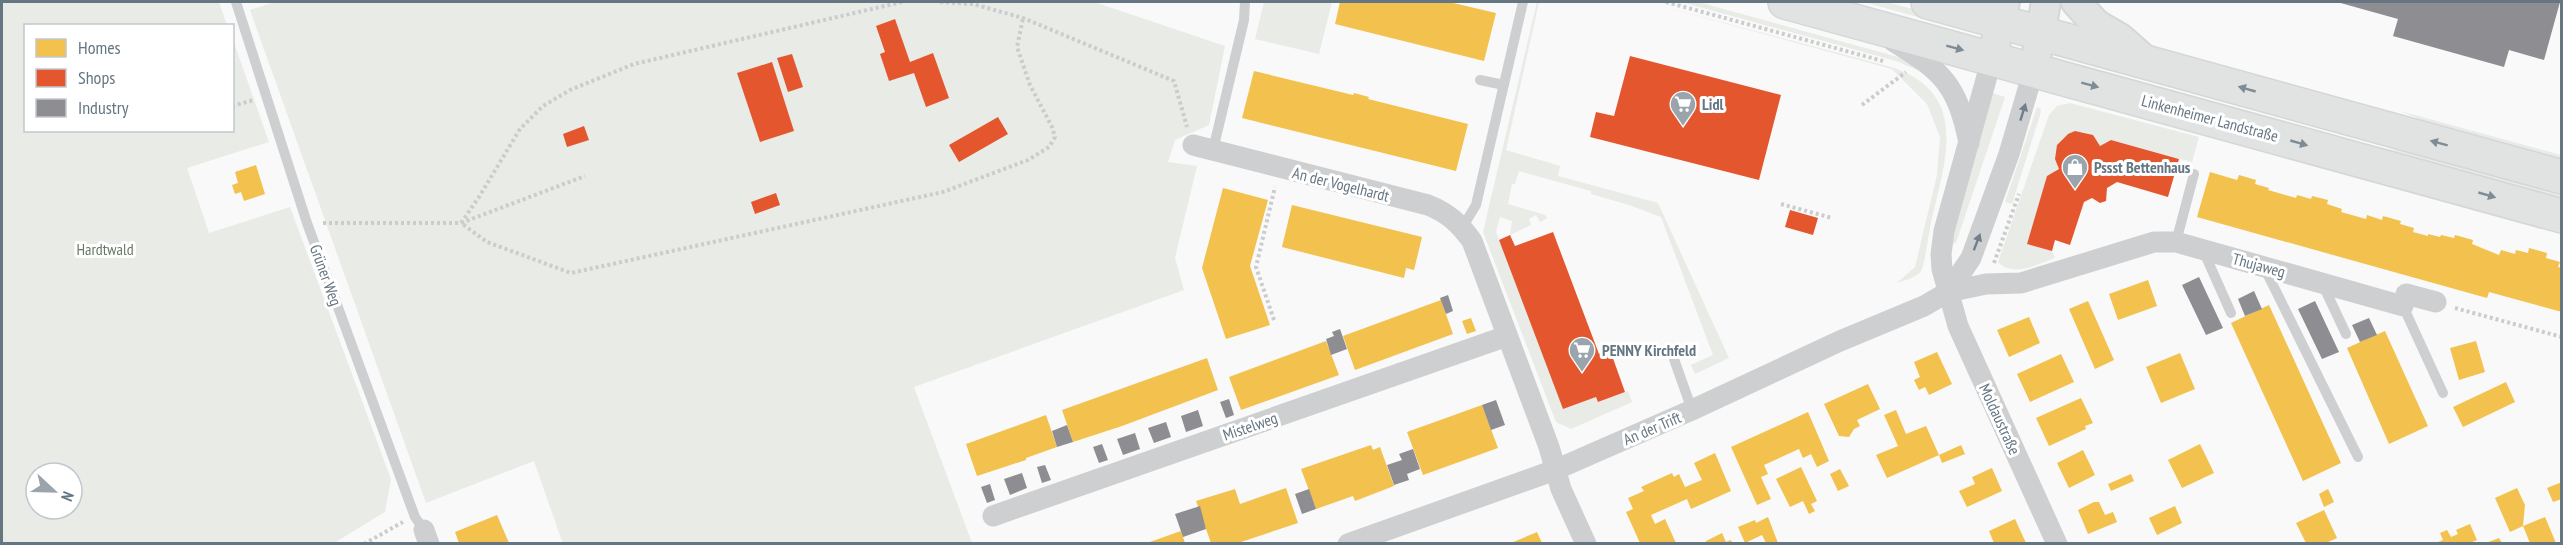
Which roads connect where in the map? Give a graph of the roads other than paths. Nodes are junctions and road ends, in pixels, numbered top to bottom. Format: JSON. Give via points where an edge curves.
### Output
{"nodes":[{"id":1,"x":236,"y":2,"type":"edge"},
{"id":2,"x":1245,"y":2,"type":"edge"},
{"id":3,"x":1523,"y":2,"type":"edge"},
{"id":4,"x":1785,"y":2,"type":"edge"},
{"id":5,"x":1935,"y":2,"type":"edge"},
{"id":6,"x":2076,"y":2,"type":"edge"},
{"id":7,"x":2003,"y":11,"type":"edge"},
{"id":8,"x":2044,"y":17,"type":"edge"},
{"id":9,"x":1858,"y":21,"type":"junction"},
{"id":10,"x":1992,"y":58,"type":"junction"},
{"id":11,"x":2145,"y":61,"type":"junction"},
{"id":12,"x":2034,"y":69,"type":"junction"},
{"id":13,"x":1480,"y":80,"type":"dead end"},
{"id":14,"x":1504,"y":85,"type":"junction"},
{"id":15,"x":1193,"y":145,"type":"road end"},
{"id":16,"x":1969,"y":145,"type":"junction"},
{"id":17,"x":1213,"y":150,"type":"junction"},
{"id":18,"x":2194,"y":174,"type":"dead end"},
{"id":19,"x":2562,"y":177,"type":"edge"},
{"id":20,"x":2562,"y":216,"type":"edge"},
{"id":21,"x":1462,"y":228,"type":"junction"},
{"id":22,"x":2176,"y":242,"type":"junction"},
{"id":23,"x":2203,"y":250,"type":"junction"},
{"id":24,"x":2264,"y":267,"type":"junction"},
{"id":25,"x":2322,"y":282,"type":"junction"},
{"id":26,"x":1948,"y":292,"type":"junction"},
{"id":27,"x":2436,"y":302,"type":"road end"},
{"id":28,"x":2403,"y":306,"type":"junction"},
{"id":29,"x":2231,"y":313,"type":"dead end"},
{"id":30,"x":2346,"y":334,"type":"dead end"},
{"id":31,"x":1508,"y":336,"type":"junction"},
{"id":32,"x":1674,"y":359,"type":"dead end"},
{"id":33,"x":2443,"y":393,"type":"dead end"},
{"id":34,"x":1692,"y":410,"type":"junction"},
{"id":35,"x":2358,"y":457,"type":"dead end"},
{"id":36,"x":1556,"y":470,"type":"junction"},
{"id":37,"x":993,"y":516,"type":"dead end"},
{"id":38,"x":423,"y":530,"type":"edge"},
{"id":39,"x":1349,"y":543,"type":"edge"},
{"id":40,"x":1586,"y":543,"type":"edge"},
{"id":41,"x":2057,"y":543,"type":"edge"}],
"edges":[{"from":1,"to":38,"type":"lane","name":"Grüner Weg","via":[[307,223]]},
{"from":2,"to":17,"type":"lane"},
{"from":3,"to":14,"type":"lane"},
{"from":4,"to":9,"type":"main road","name":"Linkenheimer Landstraße"},
{"from":5,"to":7,"type":"main road"},
{"from":6,"to":11,"type":"street","via":[[2096,24],[2120,38]]},
{"from":7,"to":8,"type":"main road"},
{"from":7,"to":10,"type":"street"},
{"from":8,"to":11,"type":"main road"},
{"from":8,"to":12,"type":"street"},
{"from":9,"to":10,"type":"main road","name":"Linkenheimer Landstraße","one_way":true},
{"from":9,"to":16,"type":"street","name":"Linkenheimer Landstraße","via":[[1917,56],[1949,84]]},
{"from":10,"to":12,"type":"main road","name":"Linkenheimer Landstraße"},
{"from":10,"to":16,"type":"street","name":"Moldaustraße"},
{"from":19,"to":11,"type":"main road","one_way":true},
{"from":12,"to":20,"type":"main road","name":"Linkenheimer Landstraße","one_way":true},
{"from":26,"to":12,"type":"street","one_way":true,"via":[[1975,249],[2019,125]]},
{"from":13,"to":14,"type":"lane"},
{"from":14,"to":21,"type":"lane","via":[[1476,205]]},
{"from":15,"to":17,"type":"street","name":"An der Vogelhardt"},
{"from":16,"to":26,"type":"street","name":"Moldaustraße","via":[[1944,231],[1941,254]]},
{"from":17,"to":21,"type":"street","name":"An der Vogelhardt","via":[[1441,210]]},
{"from":18,"to":22,"type":"lane"},
{"from":21,"to":31,"type":"street","name":"An der Vogelhardt","via":[[1472,242]]},
{"from":22,"to":23,"type":"street","name":"Thujaweg"},
{"from":22,"to":26,"type":"street","name":"Thujaweg","via":[[2154,242],[2021,283],[1986,284]]},
{"from":23,"to":24,"type":"street","name":"Thujaweg"},
{"from":23,"to":29,"type":"lane"},
{"from":24,"to":25,"type":"street","name":"Thujaweg"},
{"from":24,"to":35,"type":"lane"},
{"from":25,"to":28,"type":"street","name":"Thujaweg"},
{"from":25,"to":30,"type":"lane"},
{"from":26,"to":34,"type":"street","name":"An der Trift"},
{"from":26,"to":41,"type":"street","name":"Moldaustraße","via":[[1958,326]]},
{"from":27,"to":28,"type":"street","via":[[2406,294]]},
{"from":28,"to":33,"type":"lane"},
{"from":31,"to":36,"type":"street","name":"An der Vogelhardt"},
{"from":31,"to":37,"type":"street","name":"Mistelweg"},
{"from":32,"to":34,"type":"lane"},
{"from":34,"to":36,"type":"street","name":"An der Trift"},
{"from":36,"to":39,"type":"street","name":"An der Trift"},
{"from":36,"to":40,"type":"street","name":"An der Vogelhardt"}]}
